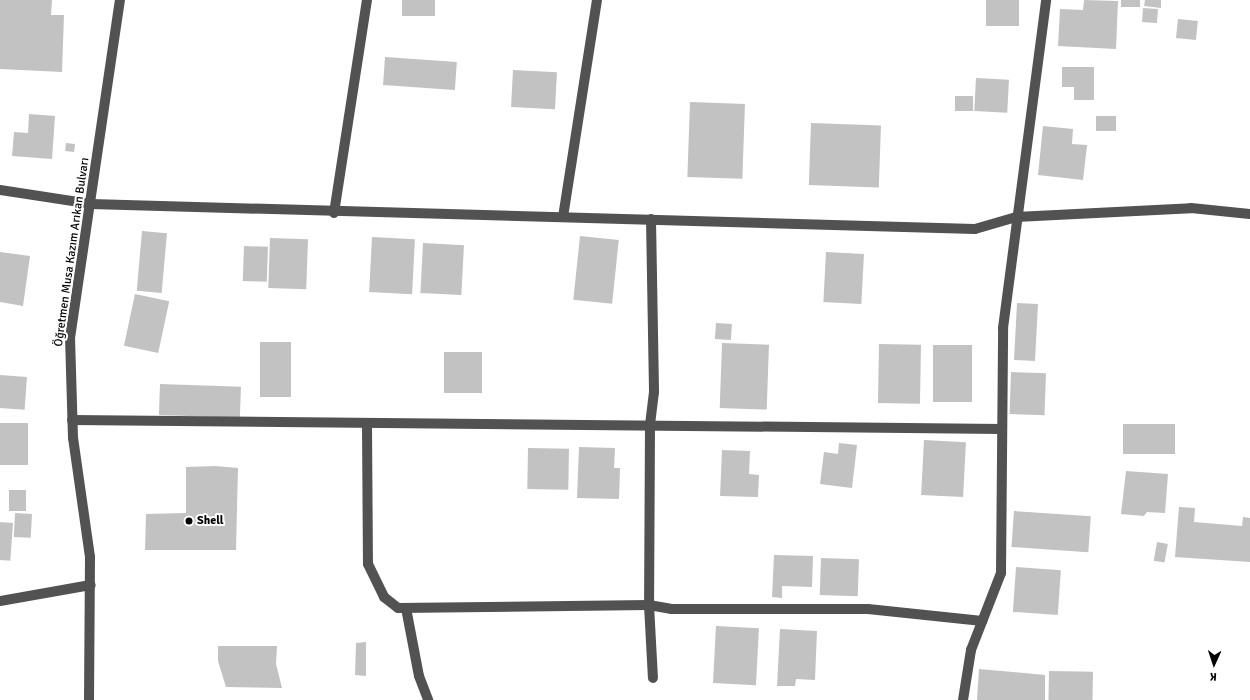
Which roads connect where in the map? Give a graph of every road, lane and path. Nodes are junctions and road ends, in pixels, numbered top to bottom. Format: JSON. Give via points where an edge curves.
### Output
{"nodes":[{"id":1,"x":120,"y":0,"type":"edge"},
{"id":2,"x":367,"y":0,"type":"edge"},
{"id":3,"x":598,"y":0,"type":"edge"},
{"id":4,"x":1046,"y":0,"type":"edge"},
{"id":5,"x":0,"y":190,"type":"edge"},
{"id":6,"x":91,"y":204,"type":"junction"},
{"id":7,"x":334,"y":213,"type":"junction"},
{"id":8,"x":1250,"y":214,"type":"edge"},
{"id":9,"x":563,"y":217,"type":"junction"},
{"id":10,"x":1016,"y":217,"type":"junction"},
{"id":11,"x":651,"y":219,"type":"junction"},
{"id":12,"x":72,"y":420,"type":"junction"},
{"id":13,"x":650,"y":425,"type":"junction"},
{"id":14,"x":367,"y":426,"type":"junction"},
{"id":15,"x":1002,"y":429,"type":"junction"},
{"id":16,"x":91,"y":585,"type":"junction"},
{"id":17,"x":0,"y":600,"type":"edge"},
{"id":18,"x":649,"y":605,"type":"junction"},
{"id":19,"x":406,"y":608,"type":"junction"},
{"id":20,"x":982,"y":621,"type":"junction"},
{"id":21,"x":653,"y":678,"type":"dead end"},
{"id":22,"x":88,"y":700,"type":"edge"},
{"id":23,"x":428,"y":700,"type":"edge"},
{"id":24,"x":963,"y":700,"type":"edge"}],
"edges":[{"from":1,"to":6,"type":"street","name":"Öğretmen Musa Kazım Arıkan Bulvarı"},
{"from":2,"to":7,"type":"street"},
{"from":3,"to":9,"type":"street"},
{"from":4,"to":10,"type":"street"},
{"from":5,"to":6,"type":"street"},
{"from":6,"to":7,"type":"street"},
{"from":6,"to":12,"type":"street","name":"Öğretmen Musa Kazım Arıkan Bulvarı","via":[[70,338]]},
{"from":7,"to":9,"type":"street"},
{"from":8,"to":10,"type":"street","via":[[1191,208]]},
{"from":9,"to":11,"type":"street"},
{"from":10,"to":11,"type":"street","via":[[975,229]]},
{"from":10,"to":15,"type":"street","via":[[1003,328]]},
{"from":11,"to":13,"type":"street","via":[[654,392]]},
{"from":12,"to":14,"type":"street"},
{"from":12,"to":16,"type":"street","name":"Öğretmen Musa Kazım Arıkan Bulvarı"},
{"from":13,"to":14,"type":"street"},
{"from":13,"to":15,"type":"street"},
{"from":13,"to":18,"type":"street"},
{"from":14,"to":19,"type":"street","via":[[368,564],[384,597],[398,608]]},
{"from":15,"to":20,"type":"street","via":[[1001,573]]},
{"from":16,"to":17,"type":"street"},
{"from":16,"to":22,"type":"street","name":"Öğretmen Musa Kazım Arıkan Bulvarı"},
{"from":18,"to":19,"type":"street"},
{"from":18,"to":20,"type":"street","via":[[672,609],[868,609]]},
{"from":18,"to":21,"type":"street"},
{"from":19,"to":23,"type":"street","via":[[419,676]]},
{"from":20,"to":24,"type":"street","via":[[971,650]]}]}
